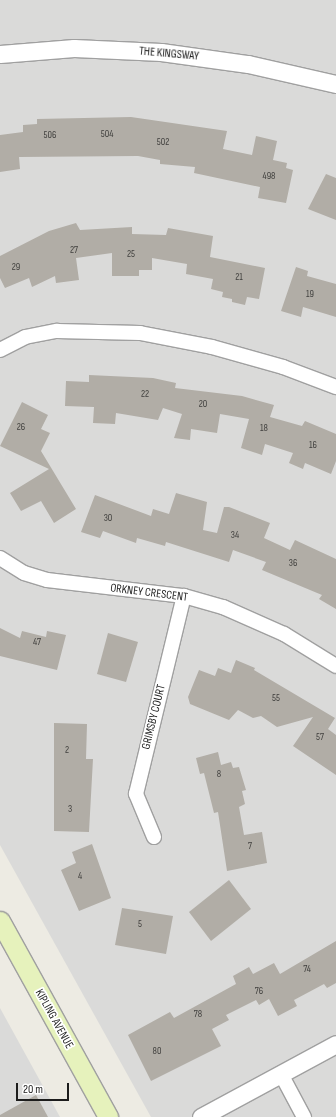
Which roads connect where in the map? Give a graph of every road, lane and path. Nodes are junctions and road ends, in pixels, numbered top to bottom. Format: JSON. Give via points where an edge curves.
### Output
{"nodes":[{"id":1,"x":0,"y":54,"type":"edge"},
{"id":2,"x":335,"y":80,"type":"edge"},
{"id":3,"x":0,"y":350,"type":"edge"},
{"id":4,"x":336,"y":387,"type":"edge"},
{"id":5,"x":0,"y":558,"type":"edge"},
{"id":6,"x":184,"y":596,"type":"junction"},
{"id":7,"x":336,"y":666,"type":"edge"},
{"id":8,"x":154,"y":837,"type":"dead end"},
{"id":9,"x":0,"y":921,"type":"edge"},
{"id":10,"x":336,"y":1044,"type":"edge"},
{"id":11,"x":281,"y":1074,"type":"junction"},
{"id":12,"x":108,"y":1117,"type":"edge"},
{"id":13,"x":201,"y":1117,"type":"edge"},
{"id":14,"x":304,"y":1117,"type":"edge"}],
"edges":[{"from":1,"to":2,"type":"street","name":"THE KINGSWAY","via":[[74,48],[161,52]]},
{"from":3,"to":4,"type":"street","via":[[25,337],[56,331],[140,333],[212,347],[283,367]]},
{"from":5,"to":6,"type":"street","name":"ORKNEY CRESCENT","via":[[24,573],[47,580]]},
{"from":6,"to":7,"type":"street","name":"ORKNEY CRESCENT","via":[[249,616]]},
{"from":6,"to":8,"type":"street","name":"GRIMSBY COURT","via":[[136,794]]},
{"from":9,"to":12,"type":"main road","name":"KIPLING AVENUE"},
{"from":10,"to":11,"type":"street"},
{"from":11,"to":13,"type":"street"},
{"from":11,"to":14,"type":"street"}]}
